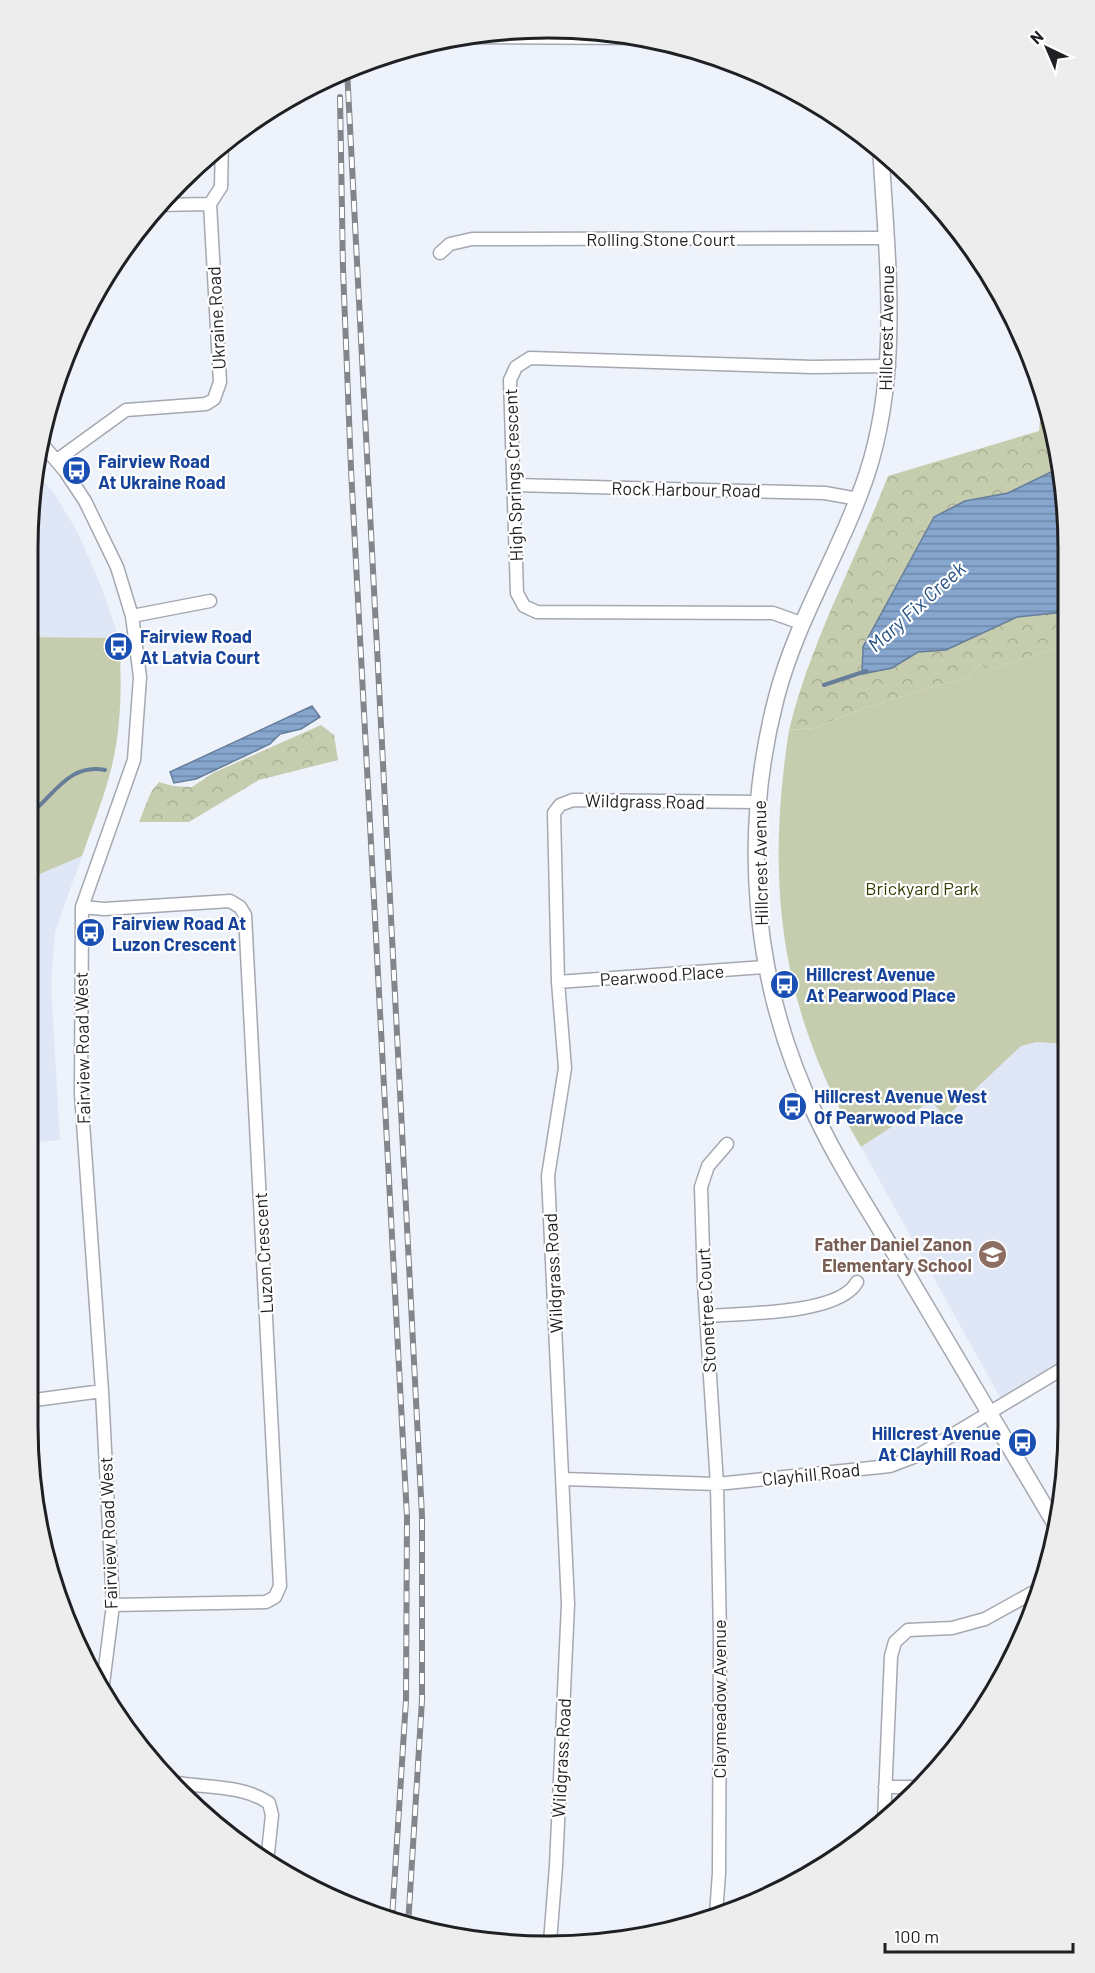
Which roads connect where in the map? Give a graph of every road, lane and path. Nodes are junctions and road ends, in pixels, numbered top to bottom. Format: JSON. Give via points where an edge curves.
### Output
{"nodes":[{"id":1,"x":222,"y":155,"type":"edge"},
{"id":2,"x":881,"y":162,"type":"edge"},
{"id":3,"x":210,"y":204,"type":"junction"},
{"id":4,"x":170,"y":205,"type":"edge"},
{"id":5,"x":885,"y":238,"type":"junction"},
{"id":6,"x":440,"y":253,"type":"dead end"},
{"id":7,"x":889,"y":366,"type":"junction"},
{"id":8,"x":47,"y":449,"type":"edge"},
{"id":9,"x":57,"y":460,"type":"junction"},
{"id":10,"x":515,"y":485,"type":"junction"},
{"id":11,"x":858,"y":499,"type":"junction"},
{"id":12,"x":210,"y":601,"type":"dead end"},
{"id":13,"x":132,"y":616,"type":"junction"},
{"id":14,"x":801,"y":623,"type":"junction"},
{"id":15,"x":757,"y":802,"type":"junction"},
{"id":16,"x":82,"y":907,"type":"junction"},
{"id":17,"x":765,"y":967,"type":"junction"},
{"id":18,"x":558,"y":982,"type":"junction"},
{"id":19,"x":727,"y":1144,"type":"dead end"},
{"id":20,"x":857,"y":1282,"type":"dead end"},
{"id":21,"x":707,"y":1316,"type":"junction"},
{"id":22,"x":1058,"y":1372,"type":"edge"},
{"id":23,"x":102,"y":1391,"type":"junction"},
{"id":24,"x":38,"y":1400,"type":"edge"},
{"id":25,"x":990,"y":1414,"type":"junction"},
{"id":26,"x":564,"y":1479,"type":"junction"},
{"id":27,"x":717,"y":1484,"type":"junction"},
{"id":28,"x":1050,"y":1515,"type":"edge"},
{"id":29,"x":1028,"y":1595,"type":"edge"},
{"id":30,"x":113,"y":1605,"type":"junction"},
{"id":31,"x":104,"y":1676,"type":"edge"},
{"id":32,"x":185,"y":1784,"type":"edge"},
{"id":33,"x":885,"y":1787,"type":"junction"},
{"id":34,"x":907,"y":1787,"type":"edge"},
{"id":35,"x":884,"y":1809,"type":"edge"},
{"id":36,"x":268,"y":1852,"type":"edge"},
{"id":37,"x":717,"y":1906,"type":"edge"},
{"id":38,"x":550,"y":1936,"type":"edge"}],
"edges":[{"from":1,"to":3,"type":"street","via":[[221,187]]},
{"from":2,"to":5,"type":"street","name":"Hillcrest Avenue"},
{"from":3,"to":4,"type":"street"},
{"from":3,"to":9,"type":"street","name":"Ukraine Road","via":[[220,382],[214,399],[200,405],[126,410]]},
{"from":5,"to":6,"type":"street","name":"Rolling Stone Court","via":[[472,238],[450,244]]},
{"from":5,"to":7,"type":"street","name":"Hillcrest Avenue"},
{"from":7,"to":10,"type":"street","name":"High Springs Crescent","via":[[530,358],[516,367],[508,386]]},
{"from":7,"to":11,"type":"street","name":"Hillcrest Avenue","via":[[881,420]]},
{"from":8,"to":9,"type":"street","name":"Fairview Road West"},
{"from":9,"to":13,"type":"street","name":"Fairview Road West","via":[[102,532]]},
{"from":10,"to":11,"type":"street","name":"Rock Harbour Road","via":[[825,493]]},
{"from":10,"to":14,"type":"street","name":"High Springs Crescent","via":[[517,593],[521,602],[534,610],[764,613]]},
{"from":11,"to":14,"type":"street","name":"Hillcrest Avenue"},
{"from":12,"to":13,"type":"street"},
{"from":13,"to":16,"type":"street","name":"Fairview Road West","via":[[140,677],[134,760]]},
{"from":14,"to":15,"type":"street","name":"Hillcrest Avenue","via":[[769,726]]},
{"from":15,"to":17,"type":"street","name":"Hillcrest Avenue","via":[[757,886]]},
{"from":15,"to":18,"type":"street","name":"Wildgrass Road","via":[[573,800],[560,805],[553,820]]},
{"from":16,"to":23,"type":"street","name":"Fairview Road West","via":[[81,1094]]},
{"from":16,"to":30,"type":"street","name":"Luzon Crescent","via":[[230,901],[245,915],[280,1586],[275,1597],[266,1602]]},
{"from":17,"to":18,"type":"street","name":"Pearwood Place"},
{"from":17,"to":25,"type":"street","name":"Hillcrest Avenue","via":[[786,1045],[820,1124]]},
{"from":18,"to":26,"type":"street","name":"Wildgrass Road","via":[[565,1068],[548,1176]]},
{"from":19,"to":21,"type":"street","name":"Stonetree Court","via":[[708,1166],[701,1186]]},
{"from":20,"to":21,"type":"street","via":[[846,1295],[825,1305]]},
{"from":21,"to":27,"type":"street","name":"Stonetree Court"},
{"from":22,"to":25,"type":"street","name":"Clayhill Road"},
{"from":23,"to":24,"type":"street"},
{"from":23,"to":30,"type":"street","name":"Fairview Road West"},
{"from":25,"to":27,"type":"street","name":"Clayhill Road","via":[[919,1455],[890,1466]]},
{"from":25,"to":28,"type":"street","name":"Hillcrest Avenue"},
{"from":26,"to":27,"type":"street","name":"Clayhill Road"},
{"from":26,"to":38,"type":"street","name":"Wildgrass Road","via":[[568,1616]]},
{"from":27,"to":37,"type":"street","name":"Claymeadow Avenue","via":[[720,1671]]},
{"from":29,"to":33,"type":"street","via":[[985,1619],[952,1628],[908,1630],[896,1642],[891,1656]]},
{"from":30,"to":31,"type":"street","name":"Fairview Road West"},
{"from":32,"to":36,"type":"street","via":[[244,1790],[269,1803],[272,1810]]},
{"from":33,"to":34,"type":"street"},
{"from":33,"to":35,"type":"street"}]}
